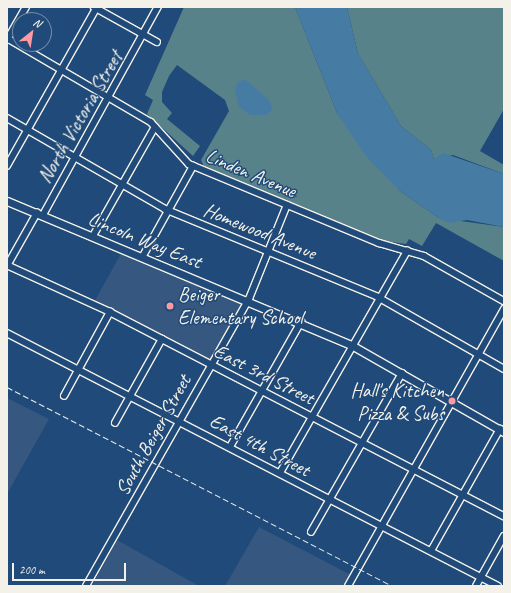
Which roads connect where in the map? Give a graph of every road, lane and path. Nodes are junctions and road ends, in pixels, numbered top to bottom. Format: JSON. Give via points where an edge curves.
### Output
{"nodes":[{"id":1,"x":26,"y":7,"type":"edge"},
{"id":2,"x":96,"y":7,"type":"edge"},
{"id":3,"x":158,"y":7,"type":"edge"},
{"id":4,"x":144,"y":35,"type":"junction"},
{"id":5,"x":7,"y":39,"type":"edge"},
{"id":6,"x":157,"y":42,"type":"dead end"},
{"id":7,"x":62,"y":69,"type":"junction"},
{"id":8,"x":110,"y":97,"type":"junction"},
{"id":9,"x":7,"y":118,"type":"edge"},
{"id":10,"x":155,"y":127,"type":"junction"},
{"id":11,"x":28,"y":129,"type":"junction"},
{"id":12,"x":76,"y":158,"type":"junction"},
{"id":13,"x":7,"y":166,"type":"edge"},
{"id":14,"x":193,"y":166,"type":"junction"},
{"id":15,"x":122,"y":185,"type":"junction"},
{"id":16,"x":7,"y":201,"type":"edge"},
{"id":17,"x":287,"y":205,"type":"junction"},
{"id":18,"x":168,"y":211,"type":"junction"},
{"id":19,"x":40,"y":214,"type":"junction"},
{"id":20,"x":93,"y":236,"type":"junction"},
{"id":21,"x":407,"y":251,"type":"junction"},
{"id":22,"x":269,"y":252,"type":"junction"},
{"id":23,"x":143,"y":256,"type":"junction"},
{"id":24,"x":7,"y":266,"type":"edge"},
{"id":25,"x":380,"y":298,"type":"junction"},
{"id":26,"x":248,"y":299,"type":"junction"},
{"id":27,"x":504,"y":301,"type":"edge"},
{"id":28,"x":504,"y":309,"type":"edge"},
{"id":29,"x":110,"y":312,"type":"junction"},
{"id":30,"x":301,"y":322,"type":"junction"},
{"id":31,"x":7,"y":333,"type":"edge"},
{"id":32,"x":162,"y":339,"type":"junction"},
{"id":33,"x":353,"y":346,"type":"junction"},
{"id":34,"x":478,"y":354,"type":"junction"},
{"id":35,"x":211,"y":365,"type":"junction"},
{"id":36,"x":78,"y":369,"type":"junction"},
{"id":37,"x":504,"y":369,"type":"edge"},
{"id":38,"x":402,"y":373,"type":"junction"},
{"id":39,"x":262,"y":391,"type":"junction"},
{"id":40,"x":129,"y":395,"type":"junction"},
{"id":41,"x":64,"y":396,"type":"dead end"},
{"id":42,"x":451,"y":402,"type":"junction"},
{"id":43,"x":312,"y":417,"type":"junction"},
{"id":44,"x":180,"y":421,"type":"junction"},
{"id":45,"x":115,"y":423,"type":"dead end"},
{"id":46,"x":502,"y":430,"type":"edge"},
{"id":47,"x":362,"y":443,"type":"junction"},
{"id":48,"x":230,"y":447,"type":"junction"},
{"id":49,"x":412,"y":468,"type":"junction"},
{"id":50,"x":280,"y":473,"type":"junction"},
{"id":51,"x":462,"y":495,"type":"junction"},
{"id":52,"x":330,"y":499,"type":"junction"},
{"id":53,"x":504,"y":516,"type":"edge"},
{"id":54,"x":380,"y":525,"type":"junction"},
{"id":55,"x":311,"y":532,"type":"dead end"},
{"id":56,"x":504,"y":536,"type":"edge"},
{"id":57,"x":431,"y":551,"type":"junction"},
{"id":58,"x":481,"y":577,"type":"junction"},
{"id":59,"x":86,"y":586,"type":"edge"},
{"id":60,"x":348,"y":586,"type":"edge"},
{"id":61,"x":476,"y":586,"type":"edge"},
{"id":62,"x":498,"y":586,"type":"edge"}],
"edges":[{"from":1,"to":5,"type":"street"},
{"from":2,"to":4,"type":"street"},
{"from":2,"to":7,"type":"street"},
{"from":3,"to":4,"type":"street","name":"North Victoria Street"},
{"from":4,"to":6,"type":"street"},
{"from":4,"to":8,"type":"street","name":"North Victoria Street"},
{"from":5,"to":7,"type":"street","name":"Linden Avenue"},
{"from":7,"to":8,"type":"street","name":"Linden Avenue"},
{"from":7,"to":11,"type":"street"},
{"from":8,"to":10,"type":"street","name":"Linden Avenue"},
{"from":8,"to":12,"type":"street","name":"North Victoria Street"},
{"from":9,"to":11,"type":"street","name":"Homewood Avenue"},
{"from":10,"to":14,"type":"street","name":"Linden Avenue"},
{"from":10,"to":15,"type":"street"},
{"from":11,"to":12,"type":"street","name":"Homewood Avenue"},
{"from":11,"to":13,"type":"street"},
{"from":12,"to":15,"type":"street","name":"Homewood Avenue"},
{"from":12,"to":19,"type":"street","name":"North Victoria Street"},
{"from":14,"to":17,"type":"street","name":"Linden Avenue"},
{"from":14,"to":18,"type":"street"},
{"from":15,"to":18,"type":"street","name":"Homewood Avenue"},
{"from":15,"to":20,"type":"street"},
{"from":16,"to":19,"type":"main road","name":"Lincoln Way East"},
{"from":17,"to":21,"type":"street","name":"Linden Avenue"},
{"from":17,"to":22,"type":"street","name":"South Beiger Street"},
{"from":18,"to":22,"type":"street","name":"Homewood Avenue"},
{"from":18,"to":23,"type":"street"},
{"from":19,"to":20,"type":"main road","name":"Lincoln Way East"},
{"from":19,"to":24,"type":"street","name":"North Victoria Street"},
{"from":20,"to":23,"type":"main road","name":"Lincoln Way East"},
{"from":21,"to":25,"type":"street"},
{"from":21,"to":27,"type":"street","name":"Linden Avenue","via":[[430,259]]},
{"from":22,"to":25,"type":"street","name":"Homewood Avenue"},
{"from":22,"to":26,"type":"street","name":"South Beiger Street"},
{"from":23,"to":26,"type":"main road","name":"Lincoln Way East"},
{"from":24,"to":29,"type":"street","name":"East 3rd Street"},
{"from":25,"to":33,"type":"street"},
{"from":25,"to":34,"type":"street","name":"Homewood Avenue"},
{"from":26,"to":30,"type":"main road","name":"Lincoln Way East"},
{"from":26,"to":35,"type":"street","name":"South Beiger Street"},
{"from":28,"to":34,"type":"street"},
{"from":29,"to":32,"type":"street","name":"East 3rd Street"},
{"from":29,"to":36,"type":"street"},
{"from":30,"to":33,"type":"main road","name":"Lincoln Way East"},
{"from":30,"to":39,"type":"street"},
{"from":31,"to":36,"type":"street","name":"East 4th Street"},
{"from":32,"to":35,"type":"street","name":"East 3rd Street"},
{"from":32,"to":40,"type":"street"},
{"from":33,"to":38,"type":"main road","name":"Lincoln Way East"},
{"from":33,"to":43,"type":"street"},
{"from":34,"to":37,"type":"street","name":"Homewood Avenue"},
{"from":34,"to":42,"type":"street"},
{"from":35,"to":39,"type":"street","name":"East 3rd Street"},
{"from":35,"to":44,"type":"street","name":"South Beiger Street"},
{"from":36,"to":40,"type":"street","name":"East 4th Street"},
{"from":36,"to":41,"type":"street"},
{"from":38,"to":42,"type":"main road","name":"Lincoln Way East"},
{"from":38,"to":47,"type":"street"},
{"from":39,"to":43,"type":"street","name":"East 3rd Street"},
{"from":39,"to":48,"type":"street"},
{"from":40,"to":44,"type":"street","name":"East 4th Street"},
{"from":40,"to":45,"type":"street"},
{"from":42,"to":46,"type":"main road","name":"Lincoln Way East"},
{"from":42,"to":49,"type":"street"},
{"from":43,"to":47,"type":"street","name":"East 3rd Street"},
{"from":43,"to":50,"type":"street"},
{"from":44,"to":48,"type":"street","name":"East 4th Street"},
{"from":44,"to":59,"type":"street","name":"South Beiger Street"},
{"from":46,"to":51,"type":"street"},
{"from":47,"to":49,"type":"street","name":"East 3rd Street"},
{"from":47,"to":52,"type":"street"},
{"from":48,"to":50,"type":"street","name":"East 4th Street"},
{"from":49,"to":51,"type":"street","name":"East 3rd Street"},
{"from":49,"to":54,"type":"street"},
{"from":50,"to":52,"type":"street","name":"East 4th Street"},
{"from":51,"to":53,"type":"street","name":"East 3rd Street"},
{"from":51,"to":57,"type":"street"},
{"from":52,"to":54,"type":"street","name":"East 4th Street"},
{"from":52,"to":55,"type":"street"},
{"from":54,"to":57,"type":"street","name":"East 4th Street"},
{"from":54,"to":60,"type":"street"},
{"from":56,"to":58,"type":"street"},
{"from":57,"to":58,"type":"street","name":"East 4th Street"},
{"from":58,"to":61,"type":"street"},
{"from":58,"to":62,"type":"street","name":"East 4th Street"}]}
